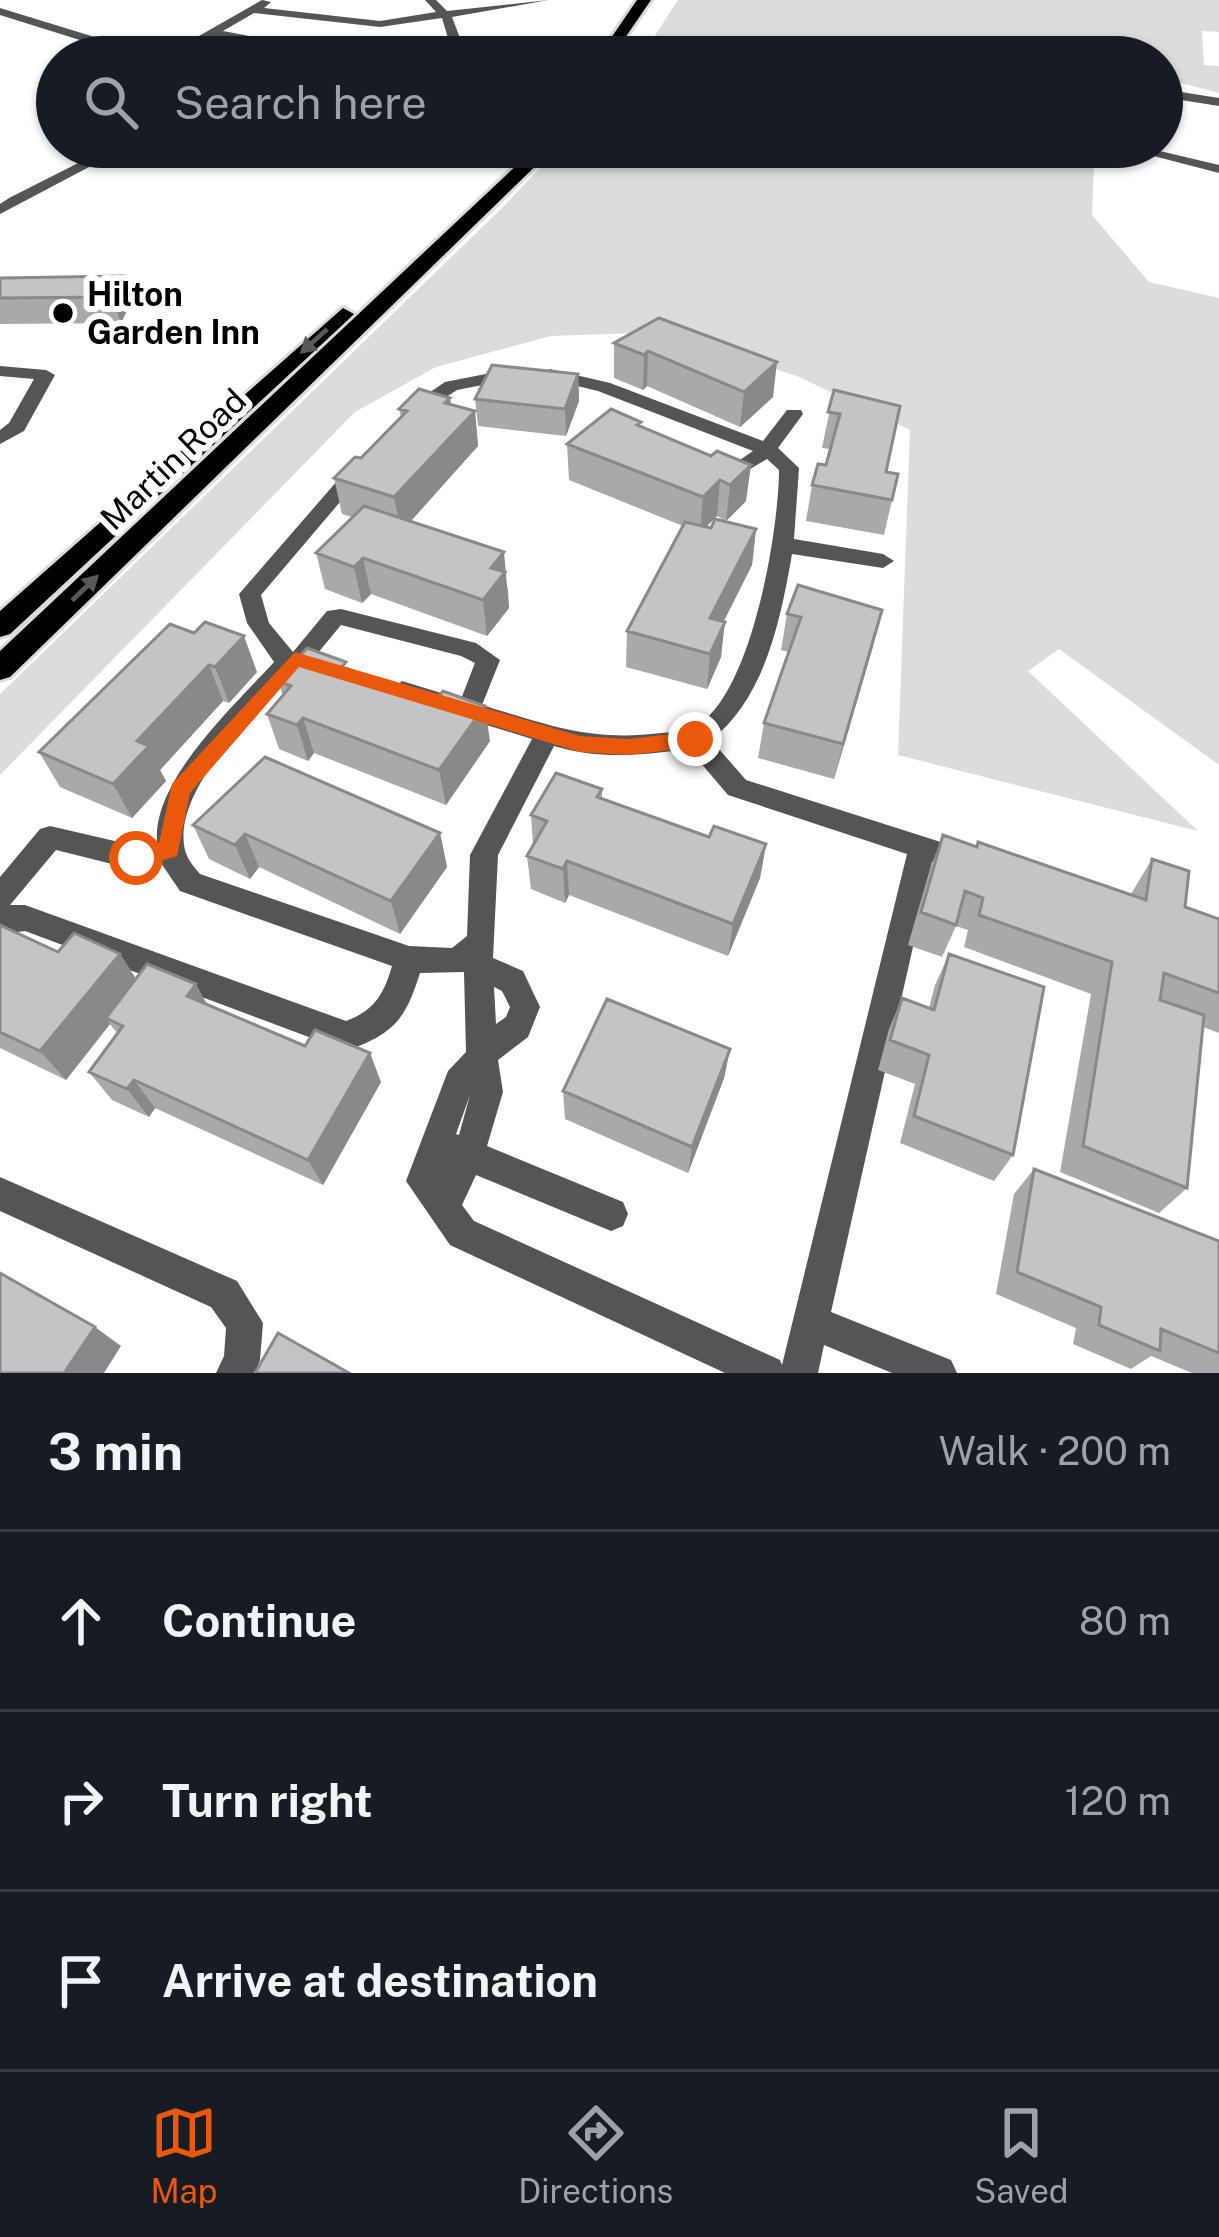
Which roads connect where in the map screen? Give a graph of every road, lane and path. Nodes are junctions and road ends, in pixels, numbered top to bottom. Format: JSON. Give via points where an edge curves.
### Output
{"nodes":[{"id":1,"x":274,"y":0,"type":"edge"},
{"id":2,"x":430,"y":0,"type":"edge"},
{"id":3,"x":544,"y":0,"type":"edge"},
{"id":4,"x":644,"y":0,"type":"edge"},
{"id":5,"x":254,"y":10,"type":"junction"},
{"id":6,"x":0,"y":11,"type":"edge"},
{"id":7,"x":447,"y":17,"type":"junction"},
{"id":8,"x":213,"y":32,"type":"junction"},
{"id":9,"x":79,"y":36,"type":"edge"},
{"id":10,"x":206,"y":36,"type":"edge"},
{"id":11,"x":234,"y":36,"type":"edge"},
{"id":12,"x":453,"y":36,"type":"edge"},
{"id":13,"x":619,"y":36,"type":"edge"},
{"id":14,"x":1183,"y":96,"type":"edge"},
{"id":15,"x":1219,"y":102,"type":"edge"},
{"id":16,"x":1183,"y":160,"type":"edge"},
{"id":17,"x":83,"y":168,"type":"edge"},
{"id":18,"x":500,"y":168,"type":"edge"},
{"id":19,"x":525,"y":168,"type":"edge"},
{"id":20,"x":1219,"y":169,"type":"edge"},
{"id":21,"x":0,"y":211,"type":"edge"},
{"id":22,"x":0,"y":371,"type":"edge"},
{"id":23,"x":794,"y":414,"type":"dead end"},
{"id":24,"x":394,"y":430,"type":"edge"},
{"id":25,"x":0,"y":438,"type":"edge"},
{"id":26,"x":767,"y":450,"type":"junction"},
{"id":27,"x":370,"y":456,"type":"edge"},
{"id":28,"x":699,"y":464,"type":"edge"},
{"id":29,"x":783,"y":547,"type":"junction"},
{"id":30,"x":883,"y":561,"type":"dead end"},
{"id":31,"x":771,"y":591,"type":"junction"},
{"id":32,"x":797,"y":600,"type":"edge"},
{"id":33,"x":0,"y":627,"type":"edge"},
{"id":34,"x":294,"y":660,"type":"junction"},
{"id":35,"x":0,"y":669,"type":"edge"},
{"id":36,"x":468,"y":711,"type":"junction"},
{"id":37,"x":545,"y":736,"type":"junction"},
{"id":38,"x":695,"y":739,"type":"junction"},
{"id":39,"x":922,"y":848,"type":"junction"},
{"id":40,"x":169,"y":850,"type":"junction"},
{"id":41,"x":963,"y":860,"type":"edge"},
{"id":42,"x":0,"y":897,"type":"edge"},
{"id":43,"x":0,"y":914,"type":"edge"},
{"id":44,"x":478,"y":957,"type":"junction"},
{"id":45,"x":409,"y":959,"type":"junction"},
{"id":46,"x":482,"y":1055,"type":"junction"},
{"id":47,"x":452,"y":1148,"type":"junction"},
{"id":48,"x":0,"y":1194,"type":"edge"},
{"id":49,"x":611,"y":1214,"type":"dead end"},
{"id":50,"x":812,"y":1323,"type":"junction"},
{"id":51,"x":235,"y":1373,"type":"edge"},
{"id":52,"x":767,"y":1373,"type":"edge"},
{"id":53,"x":799,"y":1373,"type":"edge"},
{"id":54,"x":938,"y":1373,"type":"edge"}],
"edges":[{"from":1,"to":5,"type":"street"},
{"from":2,"to":7,"type":"street"},
{"from":3,"to":7,"type":"street"},
{"from":4,"to":13,"type":"main road"},
{"from":5,"to":7,"type":"street","via":[[380,24]]},
{"from":5,"to":8,"type":"street"},
{"from":6,"to":9,"type":"street"},
{"from":7,"to":12,"type":"street"},
{"from":8,"to":10,"type":"street"},
{"from":8,"to":11,"type":"street"},
{"from":14,"to":15,"type":"street"},
{"from":16,"to":20,"type":"street"},
{"from":17,"to":21,"type":"street"},
{"from":18,"to":33,"type":"main road","name":"Martin Road","one_way":true},
{"from":35,"to":19,"type":"main road","name":"Martin Road","one_way":true},
{"from":22,"to":25,"type":"street","via":[[46,375],[17,427]]},
{"from":23,"to":26,"type":"street"},
{"from":24,"to":26,"type":"street","via":[[451,386],[548,373]]},
{"from":26,"to":28,"type":"street","via":[[740,472]]},
{"from":26,"to":29,"type":"street","via":[[789,468]]},
{"from":27,"to":34,"type":"street","via":[[250,594],[264,635]]},
{"from":29,"to":30,"type":"street"},
{"from":29,"to":31,"type":"street"},
{"from":31,"to":32,"type":"street"},
{"from":31,"to":38,"type":"street","via":[[743,683],[725,715]]},
{"from":34,"to":36,"type":"street"},
{"from":34,"to":36,"type":"street","via":[[341,616],[468,649],[488,660]]},
{"from":34,"to":40,"type":"street","via":[[180,790]]},
{"from":36,"to":37,"type":"street"},
{"from":37,"to":38,"type":"street","via":[[629,747]]},
{"from":37,"to":44,"type":"street","via":[[484,855]]},
{"from":38,"to":39,"type":"street","via":[[737,788]]},
{"from":39,"to":41,"type":"street"},
{"from":39,"to":50,"type":"street"},
{"from":40,"to":42,"type":"street","via":[[136,858],[50,837]]},
{"from":40,"to":45,"type":"street","via":[[180,874],[199,888]]},
{"from":43,"to":45,"type":"street","via":[[346,1036],[395,1008]]},
{"from":44,"to":45,"type":"street"},
{"from":44,"to":46,"type":"street"},
{"from":44,"to":46,"type":"street","via":[[513,981],[524,1006],[517,1027]]},
{"from":46,"to":47,"type":"street","via":[[490,1071],[487,1100]]},
{"from":47,"to":49,"type":"street"},
{"from":47,"to":52,"type":"street","via":[[444,1208],[462,1233]]},
{"from":48,"to":51,"type":"street","via":[[224,1294],[245,1323]]},
{"from":50,"to":53,"type":"street"},
{"from":50,"to":54,"type":"street"}]}
